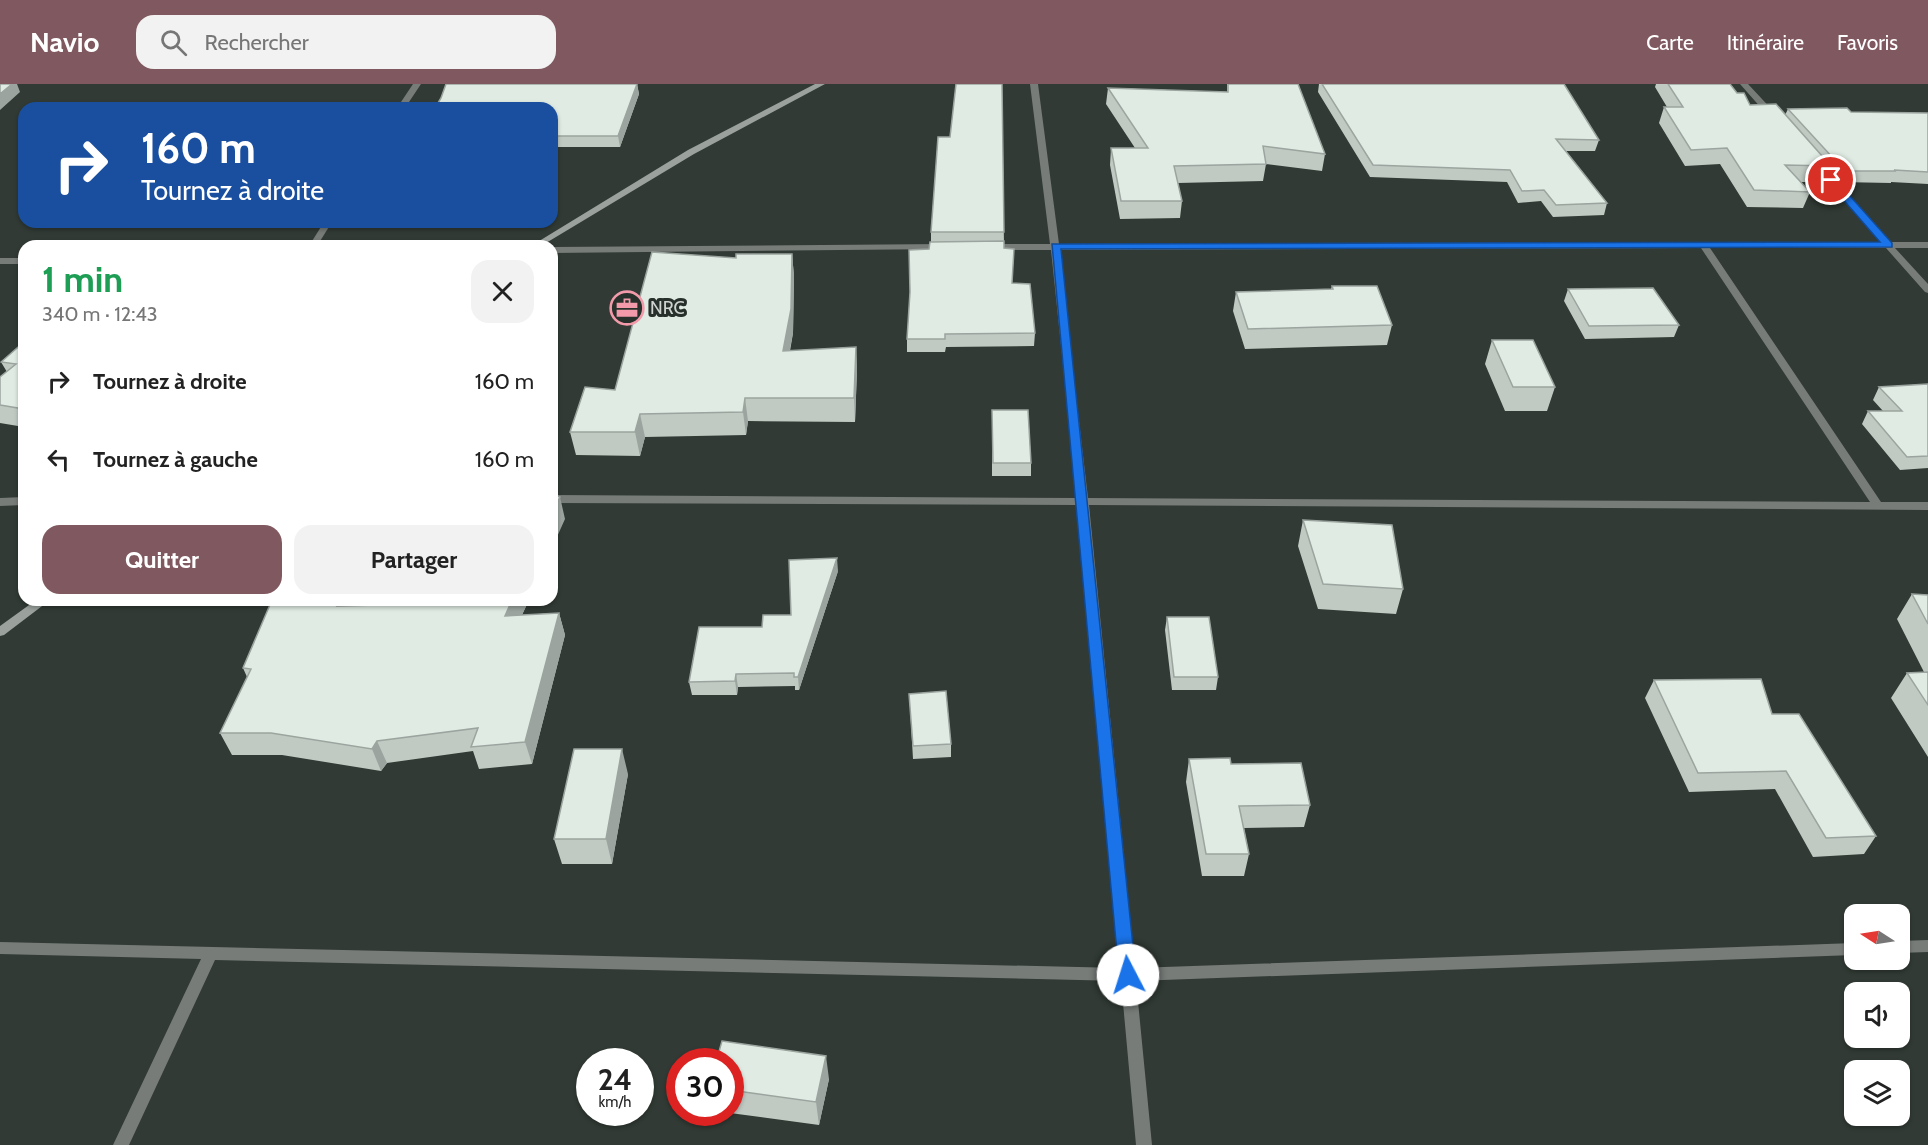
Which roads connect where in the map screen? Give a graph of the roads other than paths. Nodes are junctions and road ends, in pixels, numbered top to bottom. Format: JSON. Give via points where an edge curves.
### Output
{"nodes":[{"id":1,"x":417,"y":84,"type":"edge"},
{"id":2,"x":821,"y":84,"type":"edge"},
{"id":3,"x":1034,"y":84,"type":"edge"},
{"id":4,"x":1744,"y":84,"type":"edge"},
{"id":5,"x":405,"y":102,"type":"edge"},
{"id":6,"x":1782,"y":126,"type":"edge"},
{"id":7,"x":1813,"y":160,"type":"edge"},
{"id":8,"x":545,"y":240,"type":"edge"},
{"id":9,"x":1703,"y":245,"type":"junction"},
{"id":10,"x":1889,"y":245,"type":"junction"},
{"id":11,"x":1928,"y":245,"type":"edge"},
{"id":12,"x":1056,"y":246,"type":"junction"},
{"id":13,"x":960,"y":247,"type":"edge"},
{"id":14,"x":972,"y":247,"type":"edge"},
{"id":15,"x":558,"y":250,"type":"edge"},
{"id":16,"x":0,"y":261,"type":"edge"},
{"id":17,"x":18,"y":261,"type":"edge"},
{"id":18,"x":1928,"y":290,"type":"edge"},
{"id":19,"x":558,"y":499,"type":"edge"},
{"id":20,"x":18,"y":501,"type":"edge"},
{"id":21,"x":0,"y":502,"type":"edge"},
{"id":22,"x":1083,"y":503,"type":"junction"},
{"id":23,"x":1878,"y":506,"type":"junction"},
{"id":24,"x":1928,"y":506,"type":"edge"},
{"id":25,"x":36,"y":606,"type":"edge"},
{"id":26,"x":0,"y":632,"type":"edge"},
{"id":27,"x":1928,"y":946,"type":"edge"},
{"id":28,"x":1910,"y":947,"type":"edge"},
{"id":29,"x":0,"y":948,"type":"edge"},
{"id":30,"x":1844,"y":949,"type":"edge"},
{"id":31,"x":210,"y":955,"type":"junction"},
{"id":32,"x":1128,"y":975,"type":"junction"},
{"id":33,"x":121,"y":1145,"type":"edge"},
{"id":34,"x":1144,"y":1145,"type":"edge"}],
"edges":[{"from":1,"to":5,"type":"street"},
{"from":2,"to":8,"type":"main road","via":[[691,152]]},
{"from":3,"to":12,"type":"street"},
{"from":4,"to":6,"type":"street"},
{"from":7,"to":10,"type":"street"},
{"from":9,"to":10,"type":"street"},
{"from":9,"to":12,"type":"street"},
{"from":9,"to":23,"type":"street"},
{"from":10,"to":11,"type":"street"},
{"from":10,"to":18,"type":"street"},
{"from":12,"to":14,"type":"street"},
{"from":12,"to":22,"type":"street"},
{"from":13,"to":15,"type":"street"},
{"from":16,"to":17,"type":"street"},
{"from":19,"to":22,"type":"street"},
{"from":20,"to":21,"type":"street"},
{"from":22,"to":23,"type":"street"},
{"from":22,"to":32,"type":"street"},
{"from":23,"to":24,"type":"street"},
{"from":25,"to":26,"type":"main road"},
{"from":27,"to":28,"type":"street"},
{"from":29,"to":31,"type":"street"},
{"from":30,"to":32,"type":"street"},
{"from":31,"to":32,"type":"street"},
{"from":31,"to":33,"type":"street"},
{"from":32,"to":34,"type":"street"}]}
